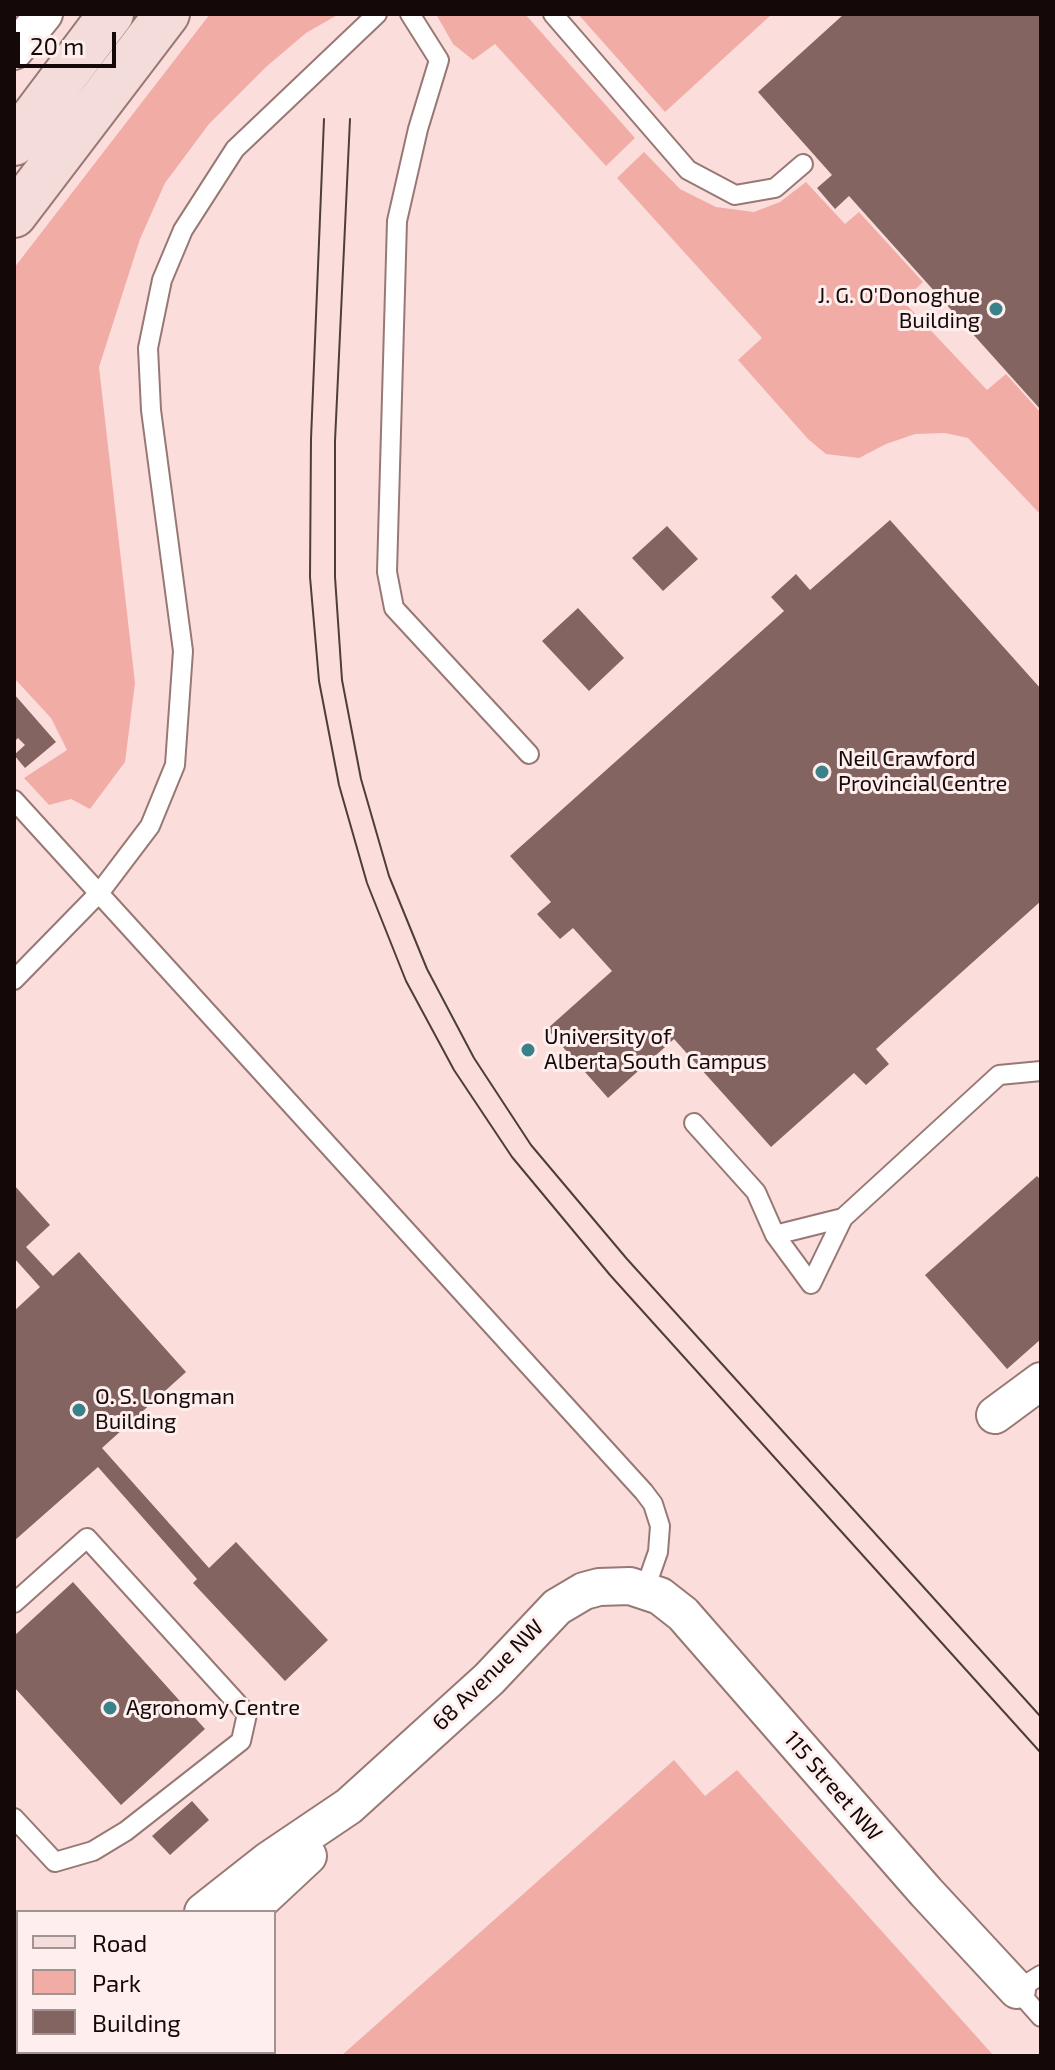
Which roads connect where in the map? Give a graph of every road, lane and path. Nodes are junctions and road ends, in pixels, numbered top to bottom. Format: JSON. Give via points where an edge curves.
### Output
{"nodes":[{"id":1,"x":44,"y":14,"type":"edge"},
{"id":2,"x":111,"y":14,"type":"edge"},
{"id":3,"x":167,"y":14,"type":"edge"},
{"id":4,"x":377,"y":14,"type":"edge"},
{"id":5,"x":410,"y":14,"type":"edge"},
{"id":6,"x":553,"y":14,"type":"edge"},
{"id":7,"x":14,"y":51,"type":"edge"},
{"id":8,"x":14,"y":143,"type":"edge"},
{"id":9,"x":803,"y":164,"type":"dead end"},
{"id":10,"x":14,"y":215,"type":"edge"},
{"id":11,"x":529,"y":754,"type":"dead end"},
{"id":12,"x":14,"y":800,"type":"edge"},
{"id":13,"x":100,"y":892,"type":"junction"},
{"id":14,"x":14,"y":980,"type":"edge"},
{"id":15,"x":1041,"y":1071,"type":"edge"},
{"id":16,"x":694,"y":1123,"type":"dead end"},
{"id":17,"x":843,"y":1218,"type":"junction"},
{"id":18,"x":775,"y":1235,"type":"junction"},
{"id":19,"x":1041,"y":1381,"type":"edge"},
{"id":20,"x":995,"y":1415,"type":"dead end"},
{"id":21,"x":645,"y":1589,"type":"junction"},
{"id":22,"x":14,"y":1603,"type":"edge"},
{"id":23,"x":349,"y":1806,"type":"junction"},
{"id":24,"x":14,"y":1818,"type":"edge"},
{"id":25,"x":206,"y":1910,"type":"edge"},
{"id":26,"x":250,"y":1910,"type":"edge"},
{"id":27,"x":1029,"y":1982,"type":"edge"},
{"id":28,"x":1041,"y":2017,"type":"edge"}],
"edges":[{"from":1,"to":7,"type":"street"},
{"from":2,"to":8,"type":"main road"},
{"from":3,"to":10,"type":"main road"},
{"from":4,"to":13,"type":"lane","via":[[235,149],[183,230],[162,280],[148,348],[151,410],[183,651],[175,765],[150,826]]},
{"from":5,"to":11,"type":"lane","via":[[439,60],[397,221],[387,572],[394,608]]},
{"from":6,"to":9,"type":"lane","via":[[688,170],[735,195],[775,188]]},
{"from":12,"to":13,"type":"lane"},
{"from":13,"to":14,"type":"lane"},
{"from":13,"to":21,"type":"lane","via":[[644,1492],[660,1526],[658,1552]]},
{"from":15,"to":17,"type":"lane","via":[[999,1075]]},
{"from":16,"to":18,"type":"lane","via":[[756,1192]]},
{"from":17,"to":18,"type":"lane"},
{"from":17,"to":18,"type":"lane","via":[[811,1284]]},
{"from":19,"to":20,"type":"street"},
{"from":21,"to":23,"type":"street","name":"68 Avenue NW","via":[[599,1587],[557,1607],[489,1679]]},
{"from":21,"to":27,"type":"street","name":"115 Street NW","via":[[683,1614],[926,1892]]},
{"from":22,"to":24,"type":"lane","via":[[87,1538],[247,1714],[241,1741],[93,1851],[55,1862]]},
{"from":23,"to":25,"type":"street","name":"68 Avenue NW"},
{"from":23,"to":26,"type":"street","name":"68 Avenue NW"},
{"from":27,"to":28,"type":"lane"}]}
